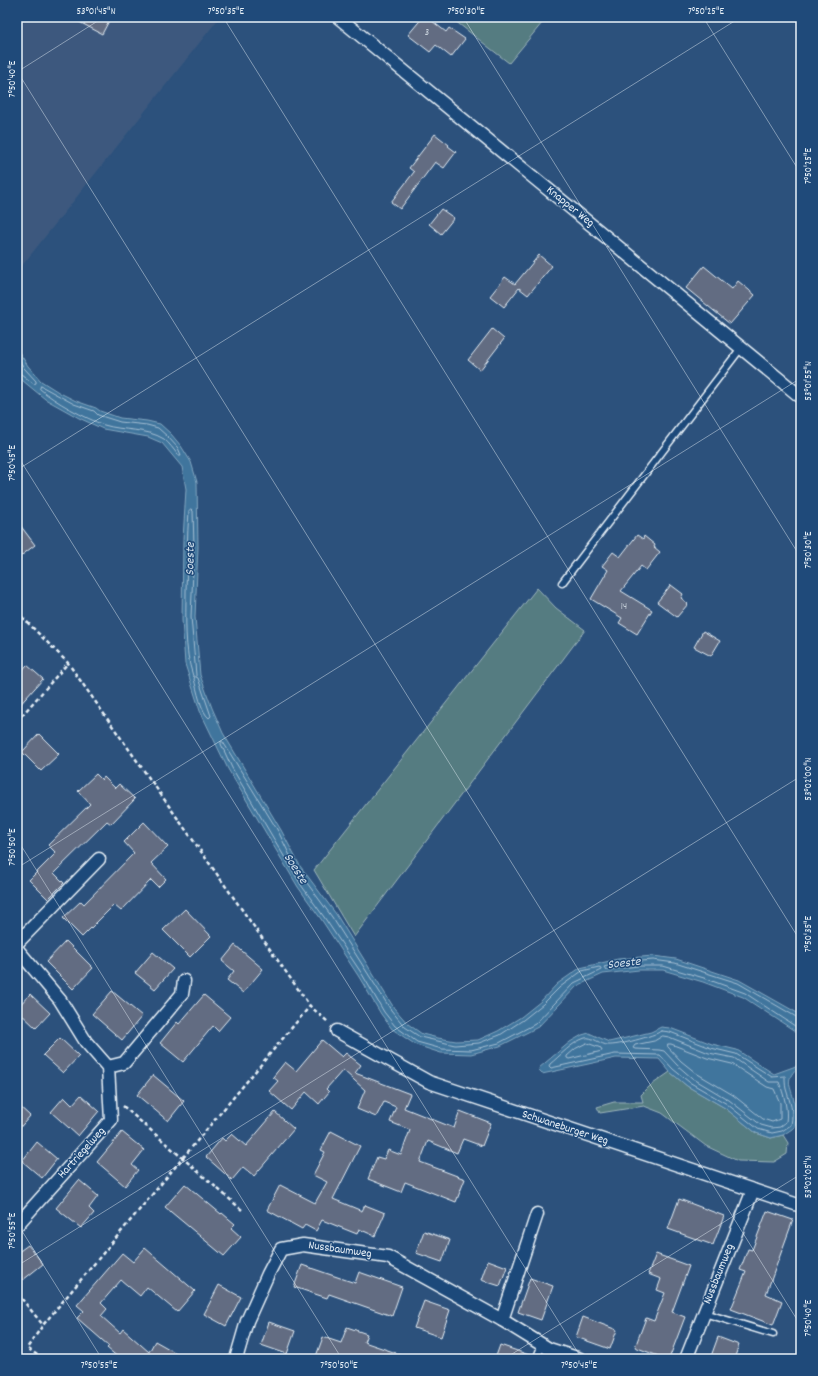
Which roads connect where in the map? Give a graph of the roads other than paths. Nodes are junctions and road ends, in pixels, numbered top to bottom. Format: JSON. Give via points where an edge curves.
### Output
{"nodes":[{"id":1,"x":338,"y":17,"type":"edge"},
{"id":2,"x":741,"y":348,"type":"junction"},
{"id":3,"x":801,"y":397,"type":"edge"},
{"id":4,"x":562,"y":583,"type":"dead end"},
{"id":5,"x":99,"y":860,"type":"dead end"},
{"id":6,"x":17,"y":943,"type":"edge"},
{"id":7,"x":17,"y":949,"type":"edge"},
{"id":8,"x":184,"y":981,"type":"dead end"},
{"id":9,"x":337,"y":1031,"type":"road end"},
{"id":10,"x":108,"y":1067,"type":"junction"},
{"id":11,"x":753,"y":1190,"type":"junction"},
{"id":12,"x":801,"y":1206,"type":"edge"},
{"id":13,"x":538,"y":1214,"type":"dead end"},
{"id":14,"x":17,"y":1224,"type":"edge"},
{"id":15,"x":704,"y":1313,"type":"junction"},
{"id":16,"x":502,"y":1320,"type":"junction"},
{"id":17,"x":773,"y":1334,"type":"dead end"},
{"id":18,"x":542,"y":1345,"type":"junction"},
{"id":19,"x":236,"y":1359,"type":"edge"},
{"id":20,"x":536,"y":1359,"type":"edge"},
{"id":21,"x":580,"y":1359,"type":"edge"},
{"id":22,"x":686,"y":1359,"type":"edge"}],
"edges":[{"from":1,"to":2,"type":"street","name":"Knapper Weg"},
{"from":2,"to":3,"type":"street","name":"Knapper Weg"},
{"from":2,"to":4,"type":"lane"},
{"from":5,"to":6,"type":"street"},
{"from":7,"to":10,"type":"street","via":[[60,1000],[86,1042]]},
{"from":8,"to":10,"type":"street","via":[[182,994],[124,1063]]},
{"from":9,"to":11,"type":"street","name":"Schwaneburger Weg","via":[[429,1082]]},
{"from":10,"to":14,"type":"street","name":"Hartriegelweg","via":[[110,1120]]},
{"from":11,"to":12,"type":"street","name":"Schwaneburger Weg"},
{"from":11,"to":15,"type":"street","name":"Nussbaumweg"},
{"from":13,"to":16,"type":"street"},
{"from":15,"to":17,"type":"lane"},
{"from":15,"to":22,"type":"street","name":"Nussbaumweg"},
{"from":16,"to":18,"type":"street","name":"Nussbaumweg"},
{"from":16,"to":19,"type":"street","name":"Nussbaumweg","via":[[388,1257],[303,1245],[281,1249],[248,1321]]},
{"from":18,"to":20,"type":"lane"},
{"from":18,"to":21,"type":"street","name":"Nussbaumweg"}]}
